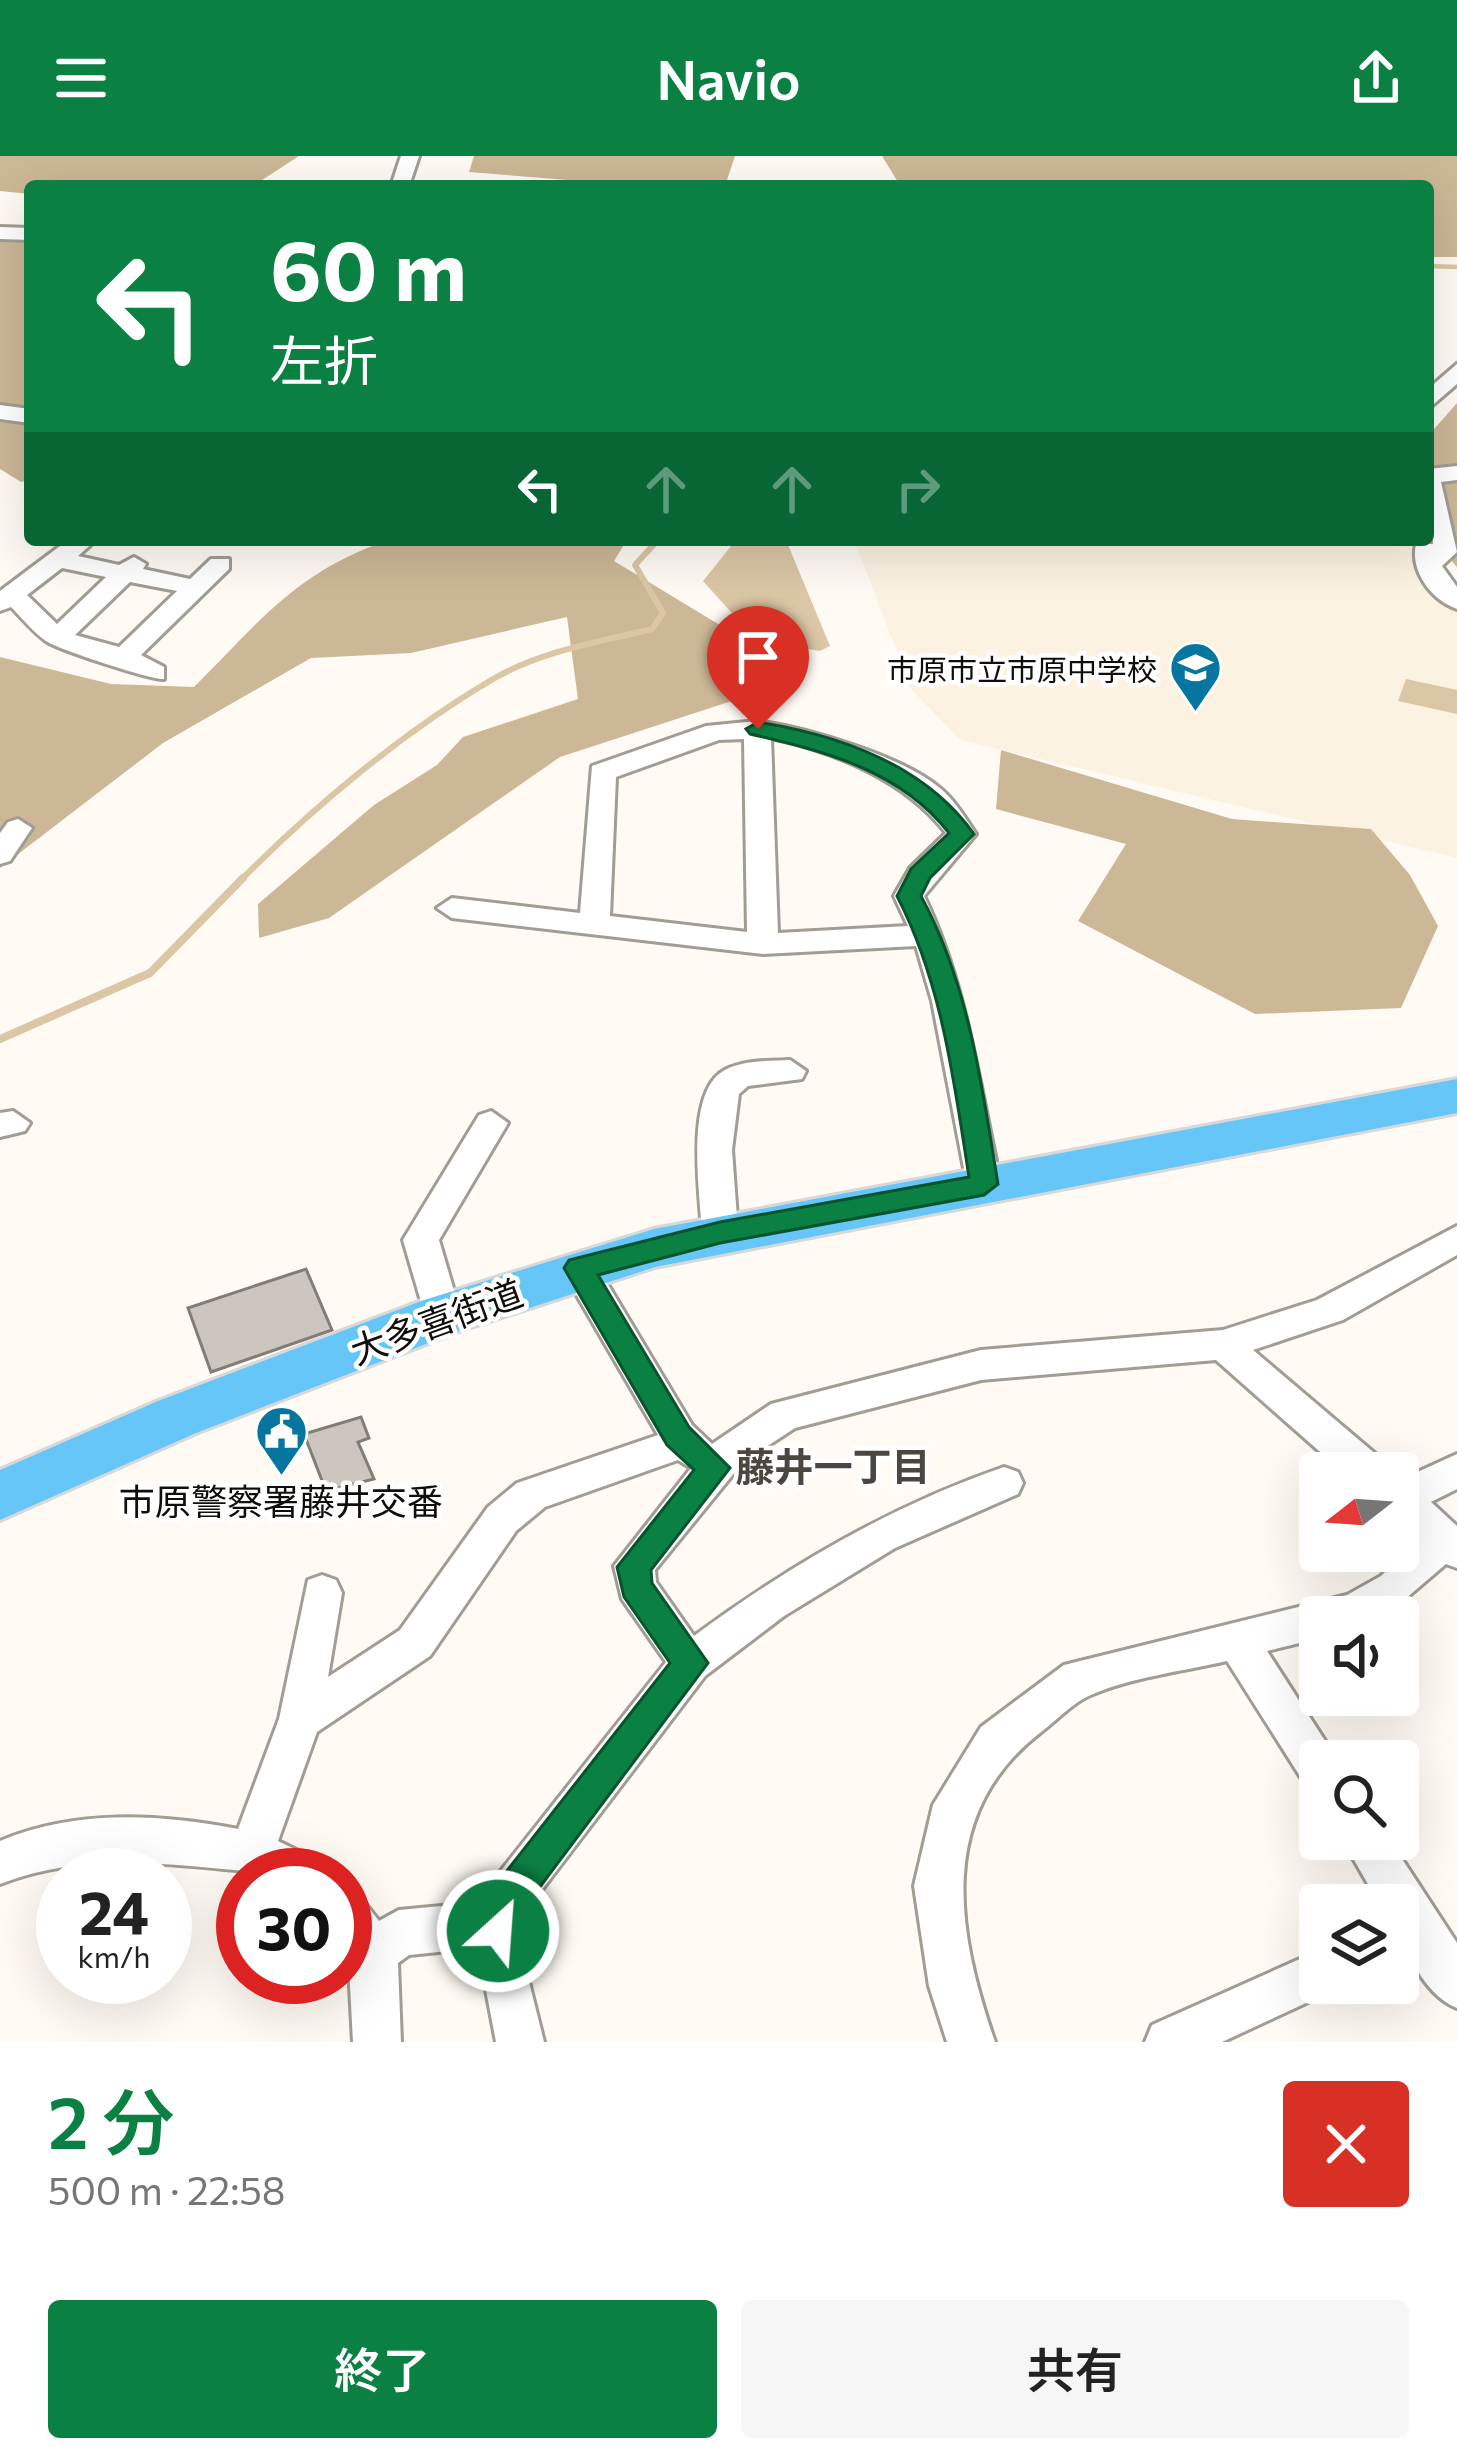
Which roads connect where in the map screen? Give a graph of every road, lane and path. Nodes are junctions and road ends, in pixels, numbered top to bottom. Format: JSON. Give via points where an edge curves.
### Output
{"nodes":[{"id":1,"x":1457,"y":371,"type":"edge"},
{"id":2,"x":1434,"y":396,"type":"edge"},
{"id":3,"x":1434,"y":501,"type":"edge"},
{"id":4,"x":76,"y":546,"type":"edge"},
{"id":5,"x":1425,"y":553,"type":"edge"},
{"id":6,"x":59,"y":560,"type":"junction"},
{"id":7,"x":220,"y":564,"type":"dead end"},
{"id":8,"x":133,"y":565,"type":"junction"},
{"id":9,"x":194,"y":587,"type":"junction"},
{"id":10,"x":6,"y":598,"type":"edge"},
{"id":11,"x":1457,"y":602,"type":"edge"},
{"id":12,"x":57,"y":638,"type":"junction"},
{"id":13,"x":124,"y":657,"type":"junction"},
{"id":14,"x":155,"y":673,"type":"dead end"},
{"id":15,"x":758,"y":729,"type":"junction"},
{"id":16,"x":18,"y":827,"type":"dead end"},
{"id":17,"x":0,"y":855,"type":"edge"},
{"id":18,"x":452,"y":908,"type":"dead end"},
{"id":19,"x":594,"y":927,"type":"junction"},
{"id":20,"x":930,"y":935,"type":"junction"},
{"id":21,"x":763,"y":944,"type":"junction"},
{"id":22,"x":790,"y":1071,"type":"dead end"},
{"id":23,"x":1457,"y":1096,"type":"edge"},
{"id":24,"x":491,"y":1123,"type":"dead end"},
{"id":25,"x":984,"y":1184,"type":"junction"},
{"id":26,"x":720,"y":1232,"type":"junction"},
{"id":27,"x":1457,"y":1239,"type":"edge"},
{"id":28,"x":579,"y":1268,"type":"junction"},
{"id":29,"x":443,"y":1316,"type":"junction"},
{"id":30,"x":1222,"y":1345,"type":"junction"},
{"id":31,"x":1346,"y":1452,"type":"edge"},
{"id":32,"x":699,"y":1455,"type":"junction"},
{"id":33,"x":1457,"y":1470,"type":"edge"},
{"id":34,"x":1004,"y":1483,"type":"dead end"},
{"id":35,"x":1419,"y":1489,"type":"edge"},
{"id":36,"x":0,"y":1496,"type":"edge"},
{"id":37,"x":1419,"y":1516,"type":"edge"},
{"id":38,"x":1450,"y":1545,"type":"edge"},
{"id":39,"x":322,"y":1593,"type":"dead end"},
{"id":40,"x":1388,"y":1596,"type":"edge"},
{"id":41,"x":1299,"y":1625,"type":"edge"},
{"id":42,"x":1236,"y":1639,"type":"junction"},
{"id":43,"x":690,"y":1663,"type":"junction"},
{"id":44,"x":300,"y":1719,"type":"junction"},
{"id":45,"x":1301,"y":1740,"type":"edge"},
{"id":46,"x":253,"y":1848,"type":"edge"},
{"id":47,"x":216,"y":1849,"type":"edge"},
{"id":48,"x":0,"y":1863,"type":"edge"},
{"id":49,"x":500,"y":1923,"type":"junction"},
{"id":50,"x":1419,"y":1944,"type":"edge"},
{"id":51,"x":372,"y":1949,"type":"edge"},
{"id":52,"x":375,"y":1953,"type":"junction"},
{"id":53,"x":1299,"y":1983,"type":"edge"},
{"id":54,"x":1457,"y":1985,"type":"edge"},
{"id":55,"x":377,"y":2042,"type":"edge"},
{"id":56,"x":520,"y":2042,"type":"edge"},
{"id":57,"x":971,"y":2042,"type":"edge"},
{"id":58,"x":1168,"y":2042,"type":"edge"}],
"edges":[{"from":1,"to":2,"type":"street"},
{"from":3,"to":5,"type":"street","via":[[1447,549]]},
{"from":4,"to":6,"type":"street"},
{"from":5,"to":11,"type":"street"},
{"from":6,"to":8,"type":"street"},
{"from":6,"to":10,"type":"street"},
{"from":7,"to":9,"type":"street"},
{"from":8,"to":9,"type":"street"},
{"from":8,"to":12,"type":"street"},
{"from":9,"to":13,"type":"street"},
{"from":10,"to":12,"type":"street"},
{"from":12,"to":13,"type":"street"},
{"from":13,"to":14,"type":"street"},
{"from":15,"to":19,"type":"street","via":[[716,732],[602,772]]},
{"from":15,"to":20,"type":"street","via":[[800,736],[932,796],[962,834],[909,896]]},
{"from":15,"to":21,"type":"street"},
{"from":16,"to":17,"type":"street"},
{"from":18,"to":19,"type":"street"},
{"from":19,"to":21,"type":"street"},
{"from":20,"to":21,"type":"street"},
{"from":20,"to":25,"type":"street"},
{"from":22,"to":26,"type":"street","via":[[732,1079],[722,1090],[714,1126]]},
{"from":23,"to":25,"type":"highway","name":"大多喜街道"},
{"from":24,"to":29,"type":"street","via":[[421,1240]]},
{"from":25,"to":26,"type":"highway","name":"大多喜街道"},
{"from":26,"to":28,"type":"highway","name":"大多喜街道"},
{"from":27,"to":30,"type":"street","via":[[1330,1310]]},
{"from":28,"to":29,"type":"highway","name":"大多喜街道"},
{"from":28,"to":32,"type":"street"},
{"from":29,"to":36,"type":"highway","name":"大多喜街道"},
{"from":30,"to":31,"type":"street"},
{"from":30,"to":32,"type":"street","via":[[981,1365],[784,1415],[729,1450]]},
{"from":32,"to":43,"type":"street","via":[[634,1567],[636,1587]]},
{"from":32,"to":44,"type":"street","via":[[531,1495],[502,1520],[415,1642]]},
{"from":33,"to":35,"type":"street"},
{"from":34,"to":43,"type":"street","via":[[881,1537],[770,1603]]},
{"from":37,"to":38,"type":"street"},
{"from":38,"to":40,"type":"street"},
{"from":39,"to":44,"type":"street"},
{"from":41,"to":42,"type":"street"},
{"from":42,"to":45,"type":"street"},
{"from":42,"to":57,"type":"street","via":[[1079,1678],[1047,1697],[986,1757],[955,1805],[937,1886],[952,1986]]},
{"from":43,"to":49,"type":"street","via":[[508,1898]]},
{"from":44,"to":46,"type":"street"},
{"from":47,"to":48,"type":"street","via":[[82,1837]]},
{"from":49,"to":52,"type":"street","via":[[399,1934]]},
{"from":49,"to":56,"type":"street","via":[[505,1991]]},
{"from":50,"to":54,"type":"street"},
{"from":51,"to":52,"type":"street"},
{"from":52,"to":55,"type":"street"},
{"from":53,"to":58,"type":"street"}]}
